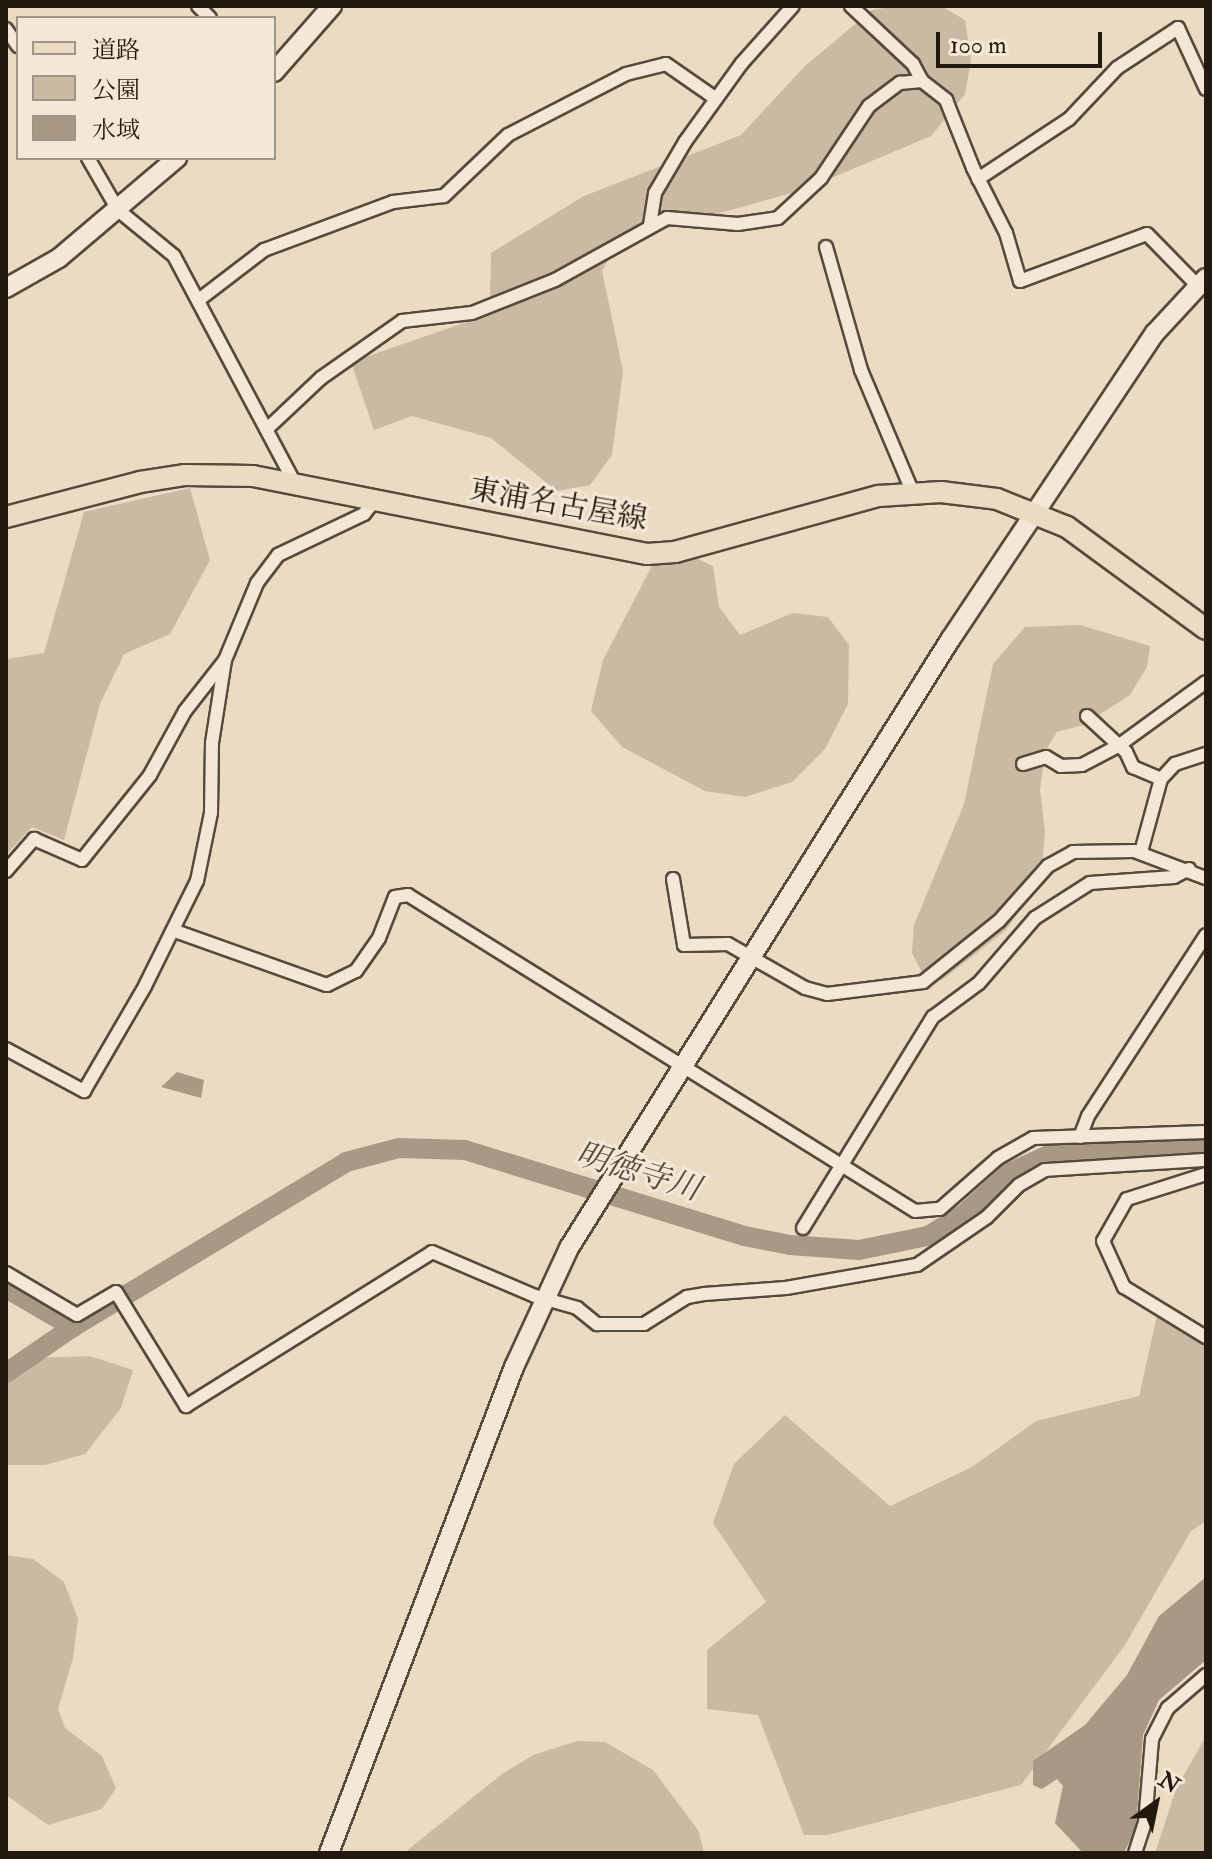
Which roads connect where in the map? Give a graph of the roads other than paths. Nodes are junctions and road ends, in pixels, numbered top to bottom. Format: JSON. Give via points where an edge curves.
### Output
{"nodes":[{"id":1,"x":332,"y":6,"type":"edge"},
{"id":2,"x":793,"y":6,"type":"edge"},
{"id":3,"x":851,"y":6,"type":"edge"},
{"id":4,"x":276,"y":70,"type":"edge"},
{"id":5,"x":922,"y":81,"type":"junction"},
{"id":6,"x":1206,"y":89,"type":"edge"},
{"id":7,"x":715,"y":98,"type":"junction"},
{"id":8,"x":89,"y":160,"type":"edge"},
{"id":9,"x":175,"y":160,"type":"edge"},
{"id":10,"x":978,"y":179,"type":"junction"},
{"id":11,"x":118,"y":210,"type":"junction"},
{"id":12,"x":650,"y":225,"type":"junction"},
{"id":13,"x":826,"y":247,"type":"dead end"},
{"id":14,"x":1202,"y":281,"type":"edge"},
{"id":15,"x":6,"y":288,"type":"edge"},
{"id":16,"x":200,"y":299,"type":"junction"},
{"id":17,"x":268,"y":428,"type":"junction"},
{"id":18,"x":294,"y":482,"type":"junction"},
{"id":19,"x":912,"y":491,"type":"junction"},
{"id":20,"x":375,"y":500,"type":"junction"},
{"id":21,"x":1036,"y":512,"type":"junction"},
{"id":22,"x":6,"y":517,"type":"edge"},
{"id":23,"x":1206,"y":629,"type":"edge"},
{"id":24,"x":225,"y":660,"type":"junction"},
{"id":25,"x":1206,"y":682,"type":"edge"},
{"id":26,"x":1087,"y":716,"type":"dead end"},
{"id":27,"x":1118,"y":746,"type":"junction"},
{"id":28,"x":1206,"y":754,"type":"edge"},
{"id":29,"x":1023,"y":764,"type":"dead end"},
{"id":30,"x":1161,"y":779,"type":"junction"},
{"id":31,"x":1141,"y":852,"type":"junction"},
{"id":32,"x":1189,"y":869,"type":"junction"},
{"id":33,"x":6,"y":871,"type":"edge"},
{"id":34,"x":1206,"y":878,"type":"edge"},
{"id":35,"x":673,"y":879,"type":"dead end"},
{"id":36,"x":175,"y":931,"type":"junction"},
{"id":37,"x":1206,"y":935,"type":"edge"},
{"id":38,"x":752,"y":960,"type":"junction"},
{"id":39,"x":6,"y":1049,"type":"edge"},
{"id":40,"x":684,"y":1066,"type":"junction"},
{"id":41,"x":1206,"y":1132,"type":"edge"},
{"id":42,"x":1080,"y":1137,"type":"junction"},
{"id":43,"x":1206,"y":1160,"type":"edge"},
{"id":44,"x":840,"y":1165,"type":"junction"},
{"id":45,"x":1206,"y":1174,"type":"edge"},
{"id":46,"x":803,"y":1228,"type":"dead end"},
{"id":47,"x":6,"y":1273,"type":"edge"},
{"id":48,"x":543,"y":1299,"type":"junction"},
{"id":49,"x":1206,"y":1337,"type":"edge"},
{"id":50,"x":1206,"y":1675,"type":"edge"},
{"id":51,"x":329,"y":1853,"type":"edge"},
{"id":52,"x":1135,"y":1853,"type":"edge"}],
"edges":[{"from":1,"to":4,"type":"street"},
{"from":2,"to":7,"type":"street"},
{"from":3,"to":5,"type":"street","via":[[913,64]]},
{"from":5,"to":10,"type":"street","via":[[946,100]]},
{"from":5,"to":12,"type":"street","via":[[884,90],[821,178],[778,218],[738,224],[676,217]]},
{"from":6,"to":10,"type":"street","via":[[1178,28],[1117,68],[1069,119]]},
{"from":7,"to":12,"type":"street","via":[[661,180]]},
{"from":7,"to":16,"type":"street","via":[[666,64],[626,74],[508,135],[444,196],[424,203],[393,202],[264,250]]},
{"from":8,"to":11,"type":"street"},
{"from":9,"to":11,"type":"street"},
{"from":10,"to":14,"type":"street","via":[[1006,233],[1020,281],[1147,234]]},
{"from":11,"to":15,"type":"street","via":[[59,258]]},
{"from":11,"to":16,"type":"street","via":[[174,256]]},
{"from":12,"to":17,"type":"street","via":[[555,280],[472,313],[394,324],[321,378]]},
{"from":13,"to":19,"type":"street","via":[[861,370]]},
{"from":14,"to":21,"type":"street","via":[[1155,333]]},
{"from":16,"to":17,"type":"street","via":[[220,352]]},
{"from":17,"to":18,"type":"street"},
{"from":18,"to":20,"type":"main road","name":"東浦名古屋線"},
{"from":18,"to":22,"type":"main road","name":"東浦名古屋線","via":[[185,475]]},
{"from":19,"to":20,"type":"main road","name":"東浦名古屋線","via":[[675,552],[647,554]]},
{"from":19,"to":21,"type":"main road","name":"東浦名古屋線","via":[[997,499]]},
{"from":20,"to":24,"type":"street","via":[[364,514],[292,545],[270,562]]},
{"from":21,"to":23,"type":"main road","name":"東浦名古屋線","via":[[1067,527]]},
{"from":21,"to":38,"type":"street","via":[[950,640]]},
{"from":24,"to":33,"type":"street","via":[[185,711],[150,775],[82,860],[34,839]]},
{"from":24,"to":36,"type":"street","via":[[205,853]]},
{"from":25,"to":27,"type":"street"},
{"from":26,"to":27,"type":"street"},
{"from":27,"to":29,"type":"street","via":[[1082,765],[1061,766],[1046,757]]},
{"from":27,"to":30,"type":"street","via":[[1133,767]]},
{"from":28,"to":30,"type":"street","via":[[1175,764]]},
{"from":30,"to":31,"type":"street"},
{"from":31,"to":32,"type":"street"},
{"from":31,"to":38,"type":"street","via":[[1104,848],[1060,857],[999,921],[923,982],[827,994]]},
{"from":32,"to":34,"type":"street"},
{"from":32,"to":44,"type":"street","via":[[1174,877],[1090,883],[1035,918],[979,983],[933,1017]]},
{"from":35,"to":38,"type":"street","via":[[684,945],[728,944]]},
{"from":36,"to":39,"type":"street","via":[[84,1091]]},
{"from":36,"to":40,"type":"street","via":[[327,985],[356,971],[379,938],[395,897],[408,895]]},
{"from":37,"to":42,"type":"street","via":[[1088,1116]]},
{"from":38,"to":40,"type":"street"},
{"from":40,"to":44,"type":"street"},
{"from":40,"to":48,"type":"street","via":[[604,1190]]},
{"from":41,"to":42,"type":"street"},
{"from":42,"to":44,"type":"street","via":[[1026,1140],[934,1212],[903,1206]]},
{"from":43,"to":48,"type":"street","via":[[1045,1170],[917,1265],[786,1288],[687,1297],[644,1324],[610,1328],[577,1308]]},
{"from":44,"to":46,"type":"street"},
{"from":45,"to":49,"type":"street","via":[[1127,1199],[1103,1241],[1124,1287]]},
{"from":47,"to":48,"type":"street","via":[[77,1315],[116,1292],[186,1406],[432,1252]]},
{"from":48,"to":51,"type":"street"},
{"from":50,"to":52,"type":"street","via":[[1168,1708],[1152,1739],[1145,1823]]}]}
